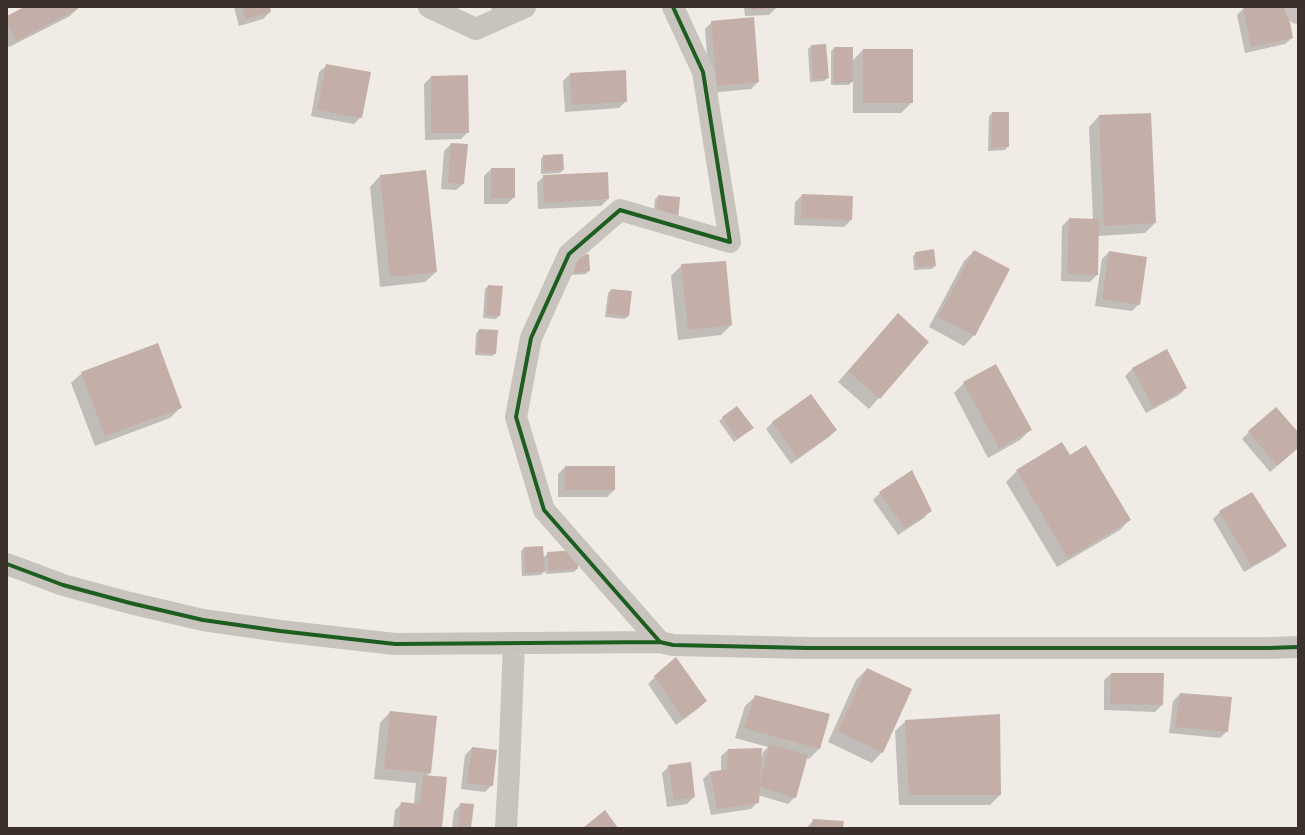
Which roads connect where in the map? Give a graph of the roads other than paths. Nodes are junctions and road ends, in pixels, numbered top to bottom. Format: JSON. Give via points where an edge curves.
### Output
{"nodes":[{"id":1,"x":429,"y":7,"type":"edge"},
{"id":2,"x":525,"y":7,"type":"edge"},
{"id":3,"x":673,"y":7,"type":"edge"},
{"id":4,"x":1295,"y":7,"type":"edge"},
{"id":5,"x":1298,"y":13,"type":"edge"},
{"id":6,"x":7,"y":564,"type":"edge"},
{"id":7,"x":660,"y":642,"type":"junction"},
{"id":8,"x":514,"y":643,"type":"junction"},
{"id":9,"x":1298,"y":647,"type":"edge"},
{"id":10,"x":506,"y":828,"type":"edge"}],
"edges":[{"from":1,"to":2,"type":"street","via":[[476,30]]},
{"from":3,"to":7,"type":"street","via":[[702,72],[730,242],[620,210],[569,254],[531,338],[516,417],[544,510]]},
{"from":4,"to":5,"type":"street"},
{"from":6,"to":8,"type":"street","via":[[63,585],[211,621],[395,644]]},
{"from":7,"to":8,"type":"street"},
{"from":7,"to":9,"type":"street","via":[[673,645],[808,648]]},
{"from":8,"to":10,"type":"street"}]}
